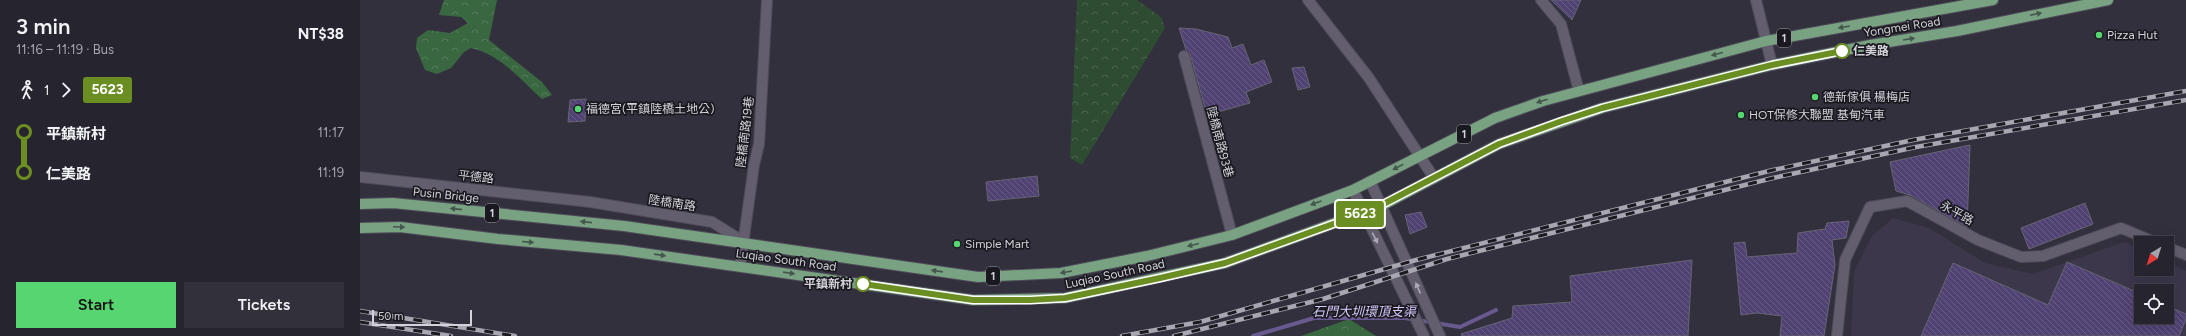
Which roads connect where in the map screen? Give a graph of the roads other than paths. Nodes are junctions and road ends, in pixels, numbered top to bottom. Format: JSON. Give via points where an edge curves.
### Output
{"nodes":[{"id":1,"x":767,"y":0,"type":"edge"},
{"id":2,"x":1308,"y":0,"type":"edge"},
{"id":3,"x":1541,"y":0,"type":"edge"},
{"id":4,"x":1756,"y":0,"type":"edge"},
{"id":5,"x":1993,"y":0,"type":"edge"},
{"id":6,"x":2108,"y":0,"type":"edge"},
{"id":7,"x":1766,"y":41,"type":"junction"},
{"id":8,"x":1184,"y":56,"type":"dead end"},
{"id":9,"x":1772,"y":65,"type":"junction"},
{"id":10,"x":1579,"y":90,"type":"junction"},
{"id":11,"x":1585,"y":114,"type":"joint"},
{"id":12,"x":1420,"y":156,"type":"junction"},
{"id":13,"x":360,"y":177,"type":"edge"},
{"id":14,"x":1434,"y":178,"type":"junction"},
{"id":15,"x":371,"y":180,"type":"junction"},
{"id":16,"x":360,"y":181,"type":"edge"},
{"id":17,"x":1370,"y":182,"type":"junction"},
{"id":18,"x":1353,"y":190,"type":"junction"},
{"id":19,"x":590,"y":202,"type":"joint"},
{"id":20,"x":360,"y":204,"type":"edge"},
{"id":21,"x":1381,"y":206,"type":"junction"},
{"id":22,"x":1363,"y":213,"type":"junction"},
{"id":23,"x":624,"y":226,"type":"joint"},
{"id":24,"x":360,"y":228,"type":"edge"},
{"id":25,"x":1232,"y":235,"type":"junction"},
{"id":26,"x":2140,"y":236,"type":"edge"},
{"id":27,"x":744,"y":242,"type":"junction"},
{"id":28,"x":2174,"y":250,"type":"edge"},
{"id":29,"x":2186,"y":255,"type":"edge"},
{"id":30,"x":740,"y":266,"type":"junction"},
{"id":31,"x":1424,"y":336,"type":"edge"},
{"id":32,"x":1440,"y":336,"type":"edge"},
{"id":33,"x":1837,"y":336,"type":"edge"}],
"edges":[{"from":1,"to":27,"type":"street","name":"陸橋南路19巷","via":[[759,144]]},
{"from":2,"to":12,"type":"street","via":[[1369,78]]},
{"from":3,"to":10,"type":"street","via":[[1561,24]]},
{"from":4,"to":7,"type":"street"},
{"from":5,"to":7,"type":"main road","name":"Yongmei Road","number":"1","one_way":true},
{"from":9,"to":6,"type":"main road","name":"Yongmei Road","number":"1","one_way":true,"via":[[1957,32]]},
{"from":7,"to":9,"type":"street"},
{"from":7,"to":10,"type":"main road","name":"Yongmei Road","number":"1","one_way":true},
{"from":8,"to":25,"type":"street","name":"陸橋南路93巷"},
{"from":9,"to":11,"type":"main road","name":"Yongmei Road","number":"1"},
{"from":10,"to":12,"type":"main road","name":"Luqiao South Road","number":"1","one_way":true,"via":[[1495,118]]},
{"from":11,"to":14,"type":"main road","name":"Luqiao South Road","number":"1","via":[[1499,144]]},
{"from":12,"to":14,"type":"street"},
{"from":12,"to":17,"type":"main road","name":"Luqiao South Road","number":"1","one_way":true},
{"from":13,"to":15,"type":"street","name":"平德路"},
{"from":14,"to":21,"type":"main road","name":"Luqiao South Road","number":"1"},
{"from":15,"to":16,"type":"street"},
{"from":15,"to":19,"type":"street","name":"平德路"},
{"from":17,"to":18,"type":"main road","name":"Luqiao South Road","number":"1"},
{"from":17,"to":21,"type":"street"},
{"from":18,"to":22,"type":"street"},
{"from":18,"to":25,"type":"main road","name":"Luqiao South Road","number":"1","one_way":true},
{"from":19,"to":27,"type":"street","name":"陸橋南路","via":[[712,222]]},
{"from":23,"to":20,"type":"main road","name":"Pusin Bridge","number":"1","one_way":true,"via":[[393,203]]},
{"from":21,"to":22,"type":"main road","name":"Luqiao South Road","number":"1"},
{"from":32,"to":21,"type":"street","one_way":true},
{"from":30,"to":22,"type":"main road","name":"Luqiao South Road","number":"1","one_way":true,"via":[[973,300],[1065,298],[1225,263]]},
{"from":22,"to":31,"type":"street","one_way":true},
{"from":23,"to":27,"type":"main road","name":"Luqiao South Road","number":"1"},
{"from":24,"to":30,"type":"main road","name":"Luqiao South Road","number":"1","one_way":true,"via":[[400,227],[486,238],[621,250]]},
{"from":25,"to":27,"type":"main road","name":"Luqiao South Road","number":"1","one_way":true,"via":[[1147,256],[1061,273],[978,277]]},
{"from":26,"to":33,"type":"street","name":"永平路","via":[[2121,228],[2043,256],[2021,257],[1978,240],[1907,201],[1870,207],[1845,260]]},
{"from":27,"to":30,"type":"street","name":"陸橋南路19巷"},
{"from":28,"to":29,"type":"street"}]}
